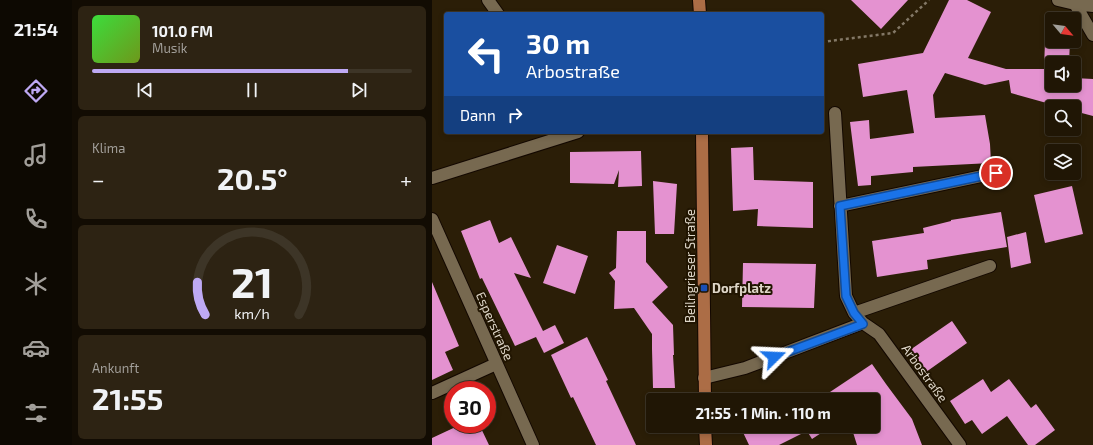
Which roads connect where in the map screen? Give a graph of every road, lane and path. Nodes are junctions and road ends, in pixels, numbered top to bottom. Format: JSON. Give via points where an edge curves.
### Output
{"nodes":[{"id":1,"x":488,"y":0,"type":"edge"},
{"id":2,"x":700,"y":0,"type":"edge"},
{"id":3,"x":929,"y":0,"type":"edge"},
{"id":4,"x":1058,"y":0,"type":"edge"},
{"id":5,"x":1075,"y":4,"type":"junction"},
{"id":6,"x":1093,"y":6,"type":"edge"},
{"id":7,"x":497,"y":12,"type":"edge"},
{"id":8,"x":700,"y":12,"type":"edge"},
{"id":9,"x":1093,"y":35,"type":"edge"},
{"id":10,"x":824,"y":42,"type":"edge"},
{"id":11,"x":835,"y":113,"type":"dead end"},
{"id":12,"x":571,"y":134,"type":"edge"},
{"id":13,"x":702,"y":134,"type":"edge"},
{"id":14,"x":996,"y":173,"type":"dead end"},
{"id":15,"x":432,"y":178,"type":"edge"},
{"id":16,"x":840,"y":206,"type":"junction"},
{"id":17,"x":432,"y":219,"type":"edge"},
{"id":18,"x":990,"y":266,"type":"dead end"},
{"id":19,"x":854,"y":313,"type":"junction"},
{"id":20,"x":863,"y":324,"type":"junction"},
{"id":21,"x":496,"y":364,"type":"junction"},
{"id":22,"x":704,"y":378,"type":"junction"},
{"id":23,"x":432,"y":393,"type":"edge"},
{"id":24,"x":705,"y":393,"type":"edge"},
{"id":25,"x":705,"y":433,"type":"edge"},
{"id":26,"x":533,"y":445,"type":"edge"},
{"id":27,"x":706,"y":445,"type":"edge"},
{"id":28,"x":960,"y":445,"type":"edge"}],
"edges":[{"from":1,"to":7,"type":"street"},
{"from":2,"to":8,"type":"main road"},
{"from":3,"to":10,"type":"path","via":[[893,33]]},
{"from":4,"to":5,"type":"street"},
{"from":5,"to":6,"type":"street"},
{"from":5,"to":9,"type":"street"},
{"from":11,"to":16,"type":"street","name":"Arbostraße"},
{"from":12,"to":15,"type":"street"},
{"from":13,"to":22,"type":"main road","name":"Beilngrieser Straße"},
{"from":14,"to":16,"type":"street"},
{"from":16,"to":19,"type":"street","name":"Arbostraße","via":[[846,296]]},
{"from":17,"to":21,"type":"street","name":"Esperstraße"},
{"from":18,"to":19,"type":"street"},
{"from":19,"to":20,"type":"street","name":"Arbostraße"},
{"from":20,"to":22,"type":"street","via":[[745,368]]},
{"from":20,"to":28,"type":"street","name":"Arbostraße","via":[[879,334]]},
{"from":21,"to":23,"type":"street"},
{"from":21,"to":26,"type":"street","name":"Esperstraße"},
{"from":22,"to":24,"type":"main road","name":"Beilngrieser Straße"},
{"from":25,"to":27,"type":"main road"}]}
